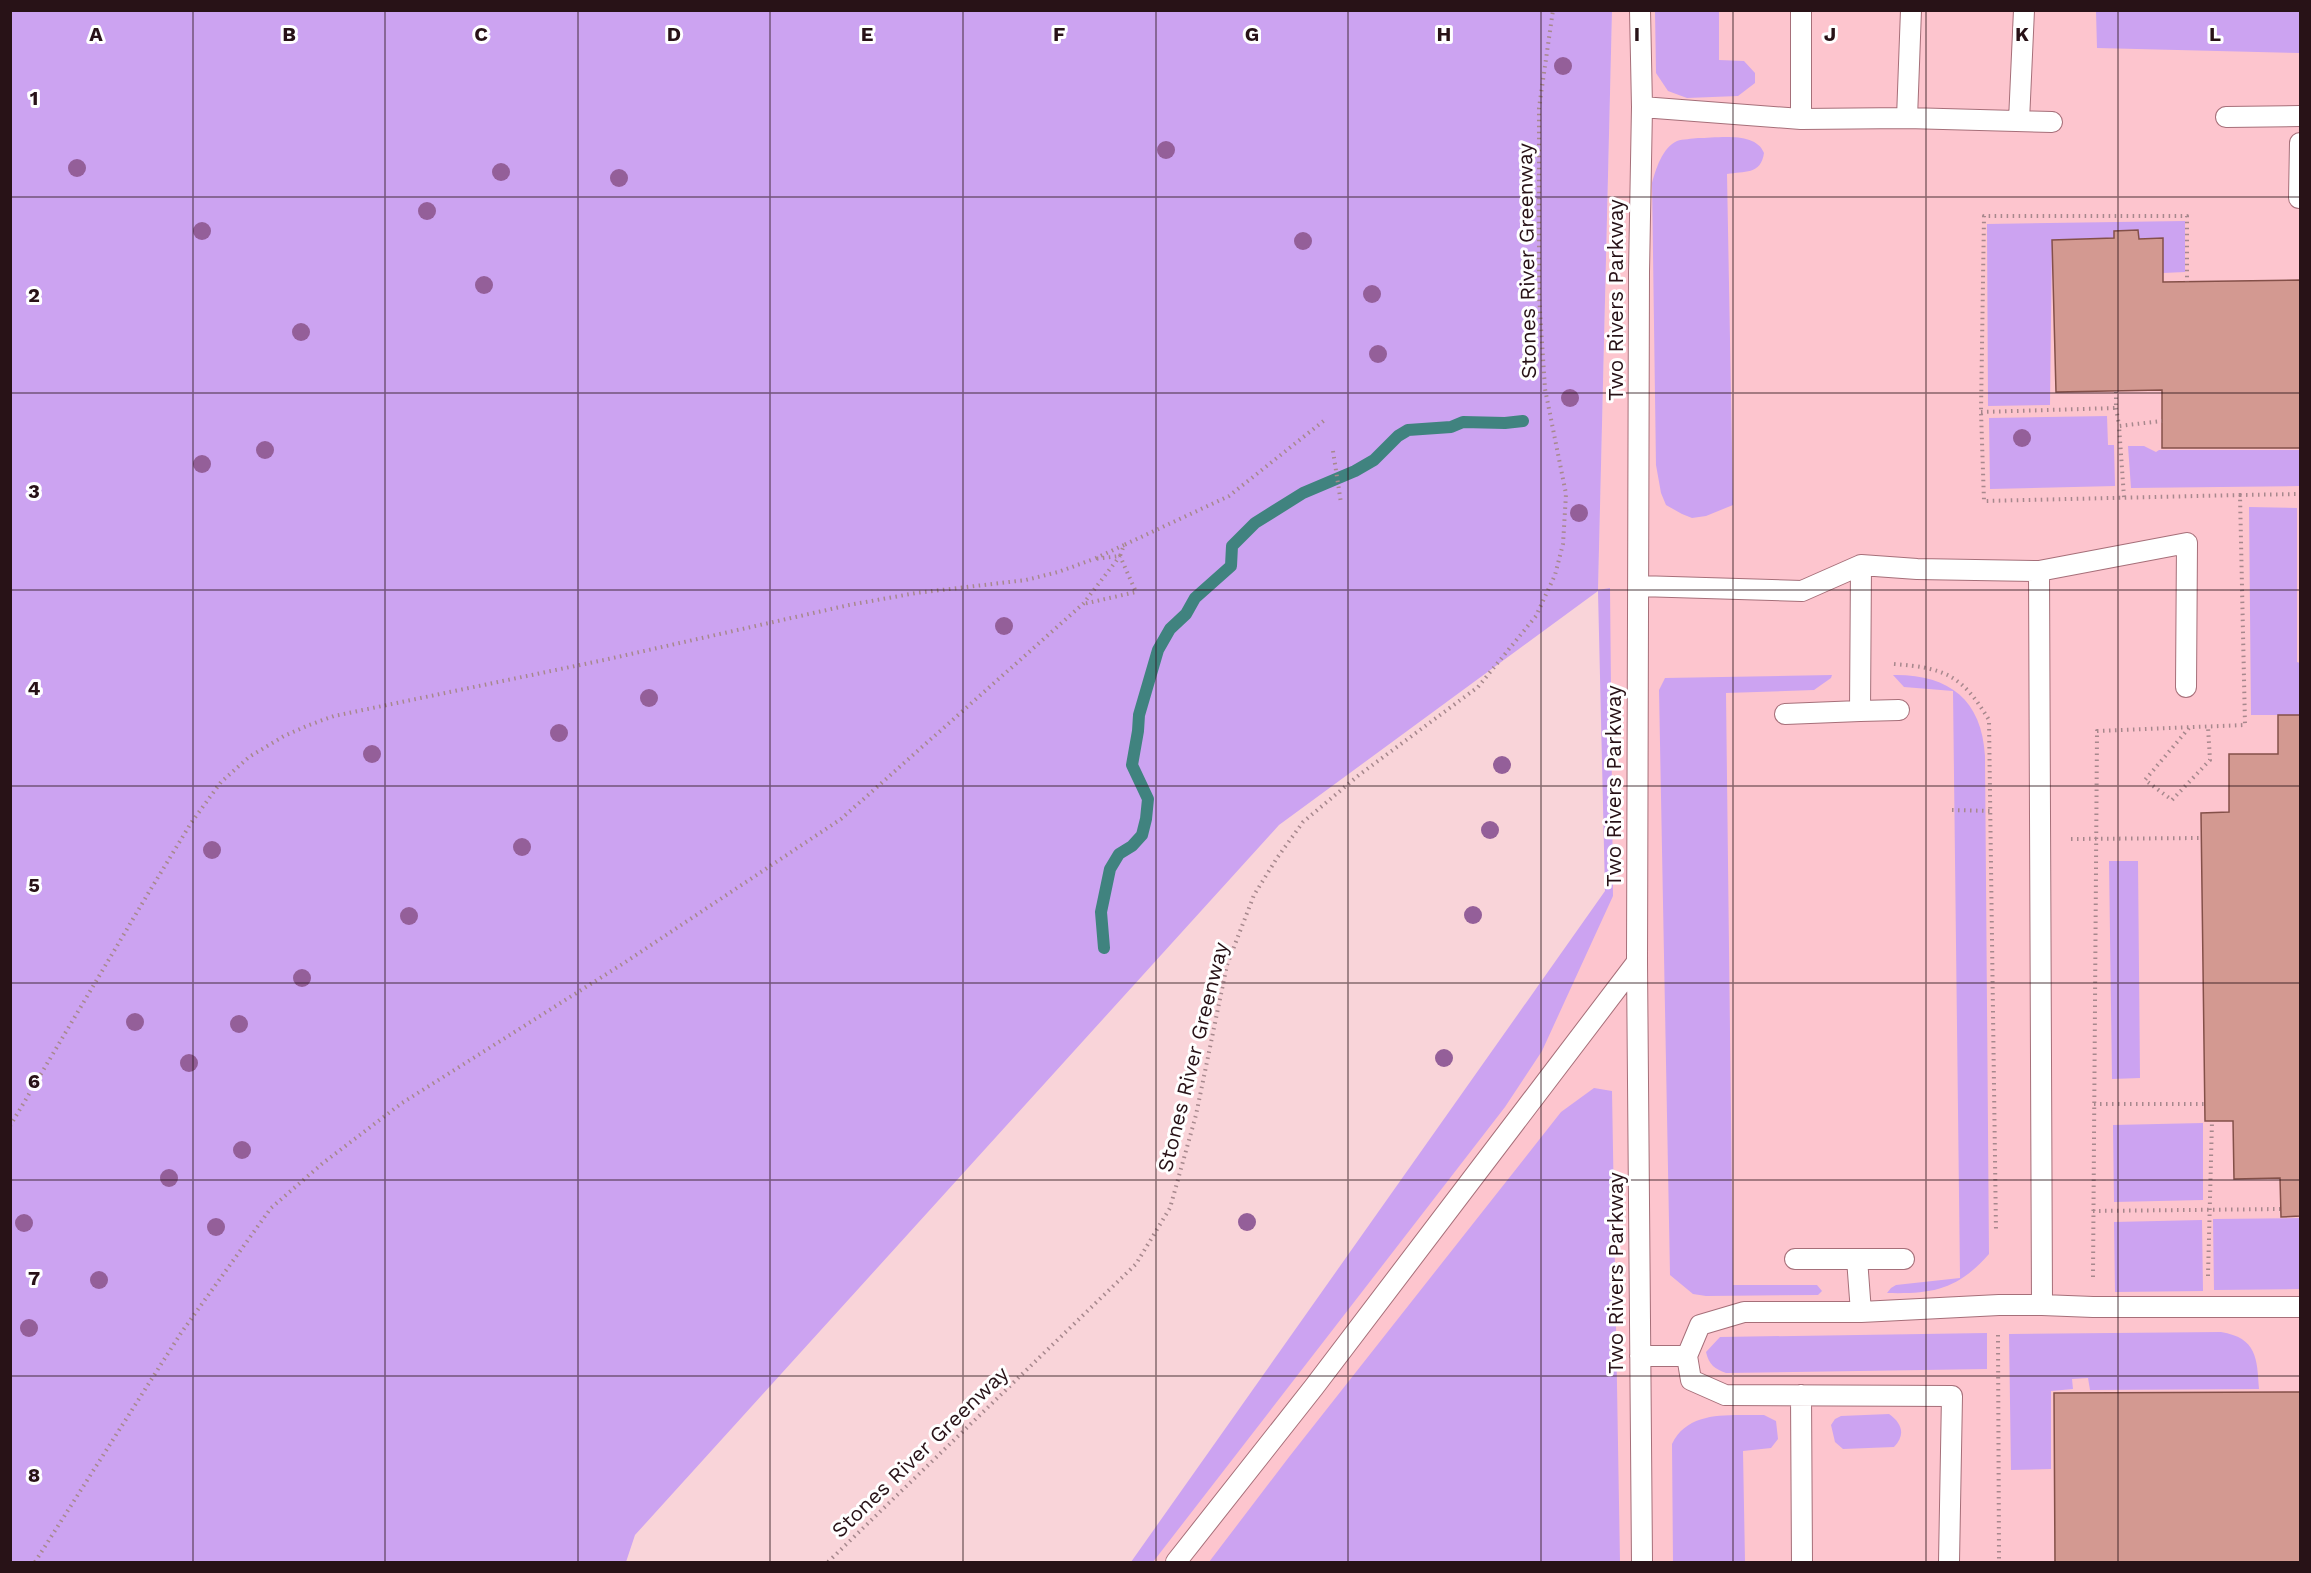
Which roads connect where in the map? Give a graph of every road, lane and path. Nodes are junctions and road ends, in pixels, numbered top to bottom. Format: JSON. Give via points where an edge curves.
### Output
{"nodes":[{"id":1,"x":1553,"y":10,"type":"edge"},
{"id":2,"x":1640,"y":10,"type":"edge"},
{"id":3,"x":1801,"y":10,"type":"edge"},
{"id":4,"x":1911,"y":10,"type":"edge"},
{"id":5,"x":2024,"y":10,"type":"edge"},
{"id":6,"x":1642,"y":107,"type":"junction"},
{"id":7,"x":2301,"y":116,"type":"edge"},
{"id":8,"x":2226,"y":117,"type":"dead end"},
{"id":9,"x":1907,"y":118,"type":"junction"},
{"id":10,"x":1801,"y":119,"type":"junction"},
{"id":11,"x":2019,"y":121,"type":"junction"},
{"id":12,"x":2052,"y":122,"type":"dead end"},
{"id":13,"x":2301,"y":143,"type":"edge"},
{"id":14,"x":2299,"y":198,"type":"dead end"},
{"id":15,"x":2187,"y":282,"type":"dead end"},
{"id":16,"x":2116,"y":391,"type":"dead end"},
{"id":17,"x":2116,"y":408,"type":"junction"},
{"id":18,"x":1981,"y":412,"type":"junction"},
{"id":19,"x":1326,"y":419,"type":"dead end"},
{"id":20,"x":2162,"y":421,"type":"dead end"},
{"id":21,"x":2119,"y":426,"type":"junction"},
{"id":22,"x":1333,"y":451,"type":"dead end"},
{"id":23,"x":2301,"y":494,"type":"edge"},
{"id":24,"x":2240,"y":495,"type":"junction"},
{"id":25,"x":2124,"y":497,"type":"junction"},
{"id":26,"x":1341,"y":503,"type":"dead end"},
{"id":27,"x":1124,"y":545,"type":"junction"},
{"id":28,"x":1120,"y":556,"type":"junction"},
{"id":29,"x":1094,"y":559,"type":"junction"},
{"id":30,"x":1861,"y":565,"type":"junction"},
{"id":31,"x":2039,"y":571,"type":"junction"},
{"id":32,"x":1639,"y":585,"type":"junction"},
{"id":33,"x":1083,"y":604,"type":"junction"},
{"id":34,"x":1894,"y":664,"type":"dead end"},
{"id":35,"x":2186,"y":687,"type":"dead end"},
{"id":36,"x":1899,"y":710,"type":"dead end"},
{"id":37,"x":1860,"y":711,"type":"junction"},
{"id":38,"x":1785,"y":714,"type":"dead end"},
{"id":39,"x":2189,"y":727,"type":"junction"},
{"id":40,"x":2208,"y":727,"type":"junction"},
{"id":41,"x":1952,"y":810,"type":"dead end"},
{"id":42,"x":1990,"y":811,"type":"junction"},
{"id":43,"x":2202,"y":838,"type":"dead end"},
{"id":44,"x":2040,"y":839,"type":"junction"},
{"id":45,"x":2096,"y":839,"type":"junction"},
{"id":46,"x":1637,"y":962,"type":"junction"},
{"id":47,"x":2094,"y":1104,"type":"junction"},
{"id":48,"x":2205,"y":1104,"type":"dead end"},
{"id":49,"x":2212,"y":1121,"type":"dead end"},
{"id":50,"x":10,"y":1126,"type":"edge"},
{"id":51,"x":2280,"y":1209,"type":"dead end"},
{"id":52,"x":2208,"y":1210,"type":"junction"},
{"id":53,"x":2094,"y":1211,"type":"junction"},
{"id":54,"x":1996,"y":1232,"type":"dead end"},
{"id":55,"x":1795,"y":1259,"type":"dead end"},
{"id":56,"x":1857,"y":1259,"type":"junction"},
{"id":57,"x":1905,"y":1259,"type":"dead end"},
{"id":58,"x":1998,"y":1305,"type":"junction"},
{"id":59,"x":2042,"y":1305,"type":"junction"},
{"id":60,"x":2093,"y":1307,"type":"junction"},
{"id":61,"x":2208,"y":1307,"type":"junction"},
{"id":62,"x":2301,"y":1307,"type":"edge"},
{"id":63,"x":1861,"y":1312,"type":"junction"},
{"id":64,"x":1640,"y":1356,"type":"junction"},
{"id":65,"x":1687,"y":1356,"type":"junction"},
{"id":66,"x":1801,"y":1395,"type":"junction"},
{"id":67,"x":35,"y":1563,"type":"edge"},
{"id":68,"x":828,"y":1563,"type":"edge"},
{"id":69,"x":1176,"y":1563,"type":"edge"},
{"id":70,"x":1642,"y":1563,"type":"edge"},
{"id":71,"x":1802,"y":1563,"type":"edge"},
{"id":72,"x":1950,"y":1563,"type":"edge"},
{"id":73,"x":1999,"y":1563,"type":"edge"}],
"edges":[{"from":1,"to":68,"type":"path","name":"Stones River Greenway","via":[[1539,108],[1539,296],[1545,389],[1566,494],[1563,544],[1555,575],[1536,616],[1478,687],[1359,775],[1303,822],[1254,895],[1227,965],[1196,1115],[1170,1208],[1136,1264]]},
{"from":2,"to":6,"type":"lane","name":"Two Rivers Parkway"},
{"from":3,"to":10,"type":"lane"},
{"from":4,"to":9,"type":"lane"},
{"from":5,"to":11,"type":"lane"},
{"from":6,"to":10,"type":"lane"},
{"from":6,"to":32,"type":"lane","name":"Two Rivers Parkway"},
{"from":7,"to":8,"type":"lane"},
{"from":9,"to":10,"type":"lane"},
{"from":9,"to":11,"type":"lane"},
{"from":11,"to":12,"type":"lane"},
{"from":13,"to":14,"type":"lane"},
{"from":15,"to":18,"type":"path","via":[[2187,216],[1984,216]]},
{"from":16,"to":17,"type":"path"},
{"from":17,"to":18,"type":"path"},
{"from":17,"to":21,"type":"path"},
{"from":18,"to":25,"type":"path","via":[[1984,501]]},
{"from":19,"to":27,"type":"path","via":[[1229,496]]},
{"from":20,"to":21,"type":"path"},
{"from":21,"to":25,"type":"path"},
{"from":22,"to":26,"type":"path"},
{"from":23,"to":24,"type":"path"},
{"from":24,"to":25,"type":"path"},
{"from":24,"to":40,"type":"path","via":[[2245,725]]},
{"from":27,"to":28,"type":"path"},
{"from":27,"to":29,"type":"path"},
{"from":28,"to":29,"type":"path"},
{"from":28,"to":33,"type":"path"},
{"from":28,"to":33,"type":"path","via":[[1136,592]]},
{"from":29,"to":50,"type":"path","via":[[1026,580],[849,605],[334,716],[284,736],[233,769],[210,795]]},
{"from":30,"to":31,"type":"lane"},
{"from":30,"to":32,"type":"lane","via":[[1802,591]]},
{"from":30,"to":37,"type":"lane"},
{"from":31,"to":35,"type":"lane","via":[[2187,543]]},
{"from":31,"to":44,"type":"lane"},
{"from":32,"to":46,"type":"lane","name":"Two Rivers Parkway"},
{"from":33,"to":67,"type":"path","via":[[841,819],[624,963],[402,1103],[271,1208],[181,1333]]},
{"from":34,"to":42,"type":"path","via":[[1951,675],[1977,700],[1989,720]]},
{"from":36,"to":37,"type":"lane"},
{"from":37,"to":38,"type":"lane"},
{"from":39,"to":40,"type":"path"},
{"from":39,"to":40,"type":"path","via":[[2145,780],[2172,800],[2210,760]]},
{"from":39,"to":45,"type":"path","via":[[2097,731]]},
{"from":41,"to":42,"type":"path"},
{"from":42,"to":54,"type":"path"},
{"from":43,"to":45,"type":"path"},
{"from":44,"to":45,"type":"path"},
{"from":44,"to":59,"type":"lane"},
{"from":45,"to":47,"type":"path"},
{"from":46,"to":64,"type":"lane","name":"Two Rivers Parkway"},
{"from":46,"to":69,"type":"lane"},
{"from":47,"to":48,"type":"path"},
{"from":47,"to":53,"type":"path"},
{"from":49,"to":52,"type":"path"},
{"from":51,"to":52,"type":"path"},
{"from":52,"to":53,"type":"path"},
{"from":52,"to":61,"type":"path"},
{"from":53,"to":60,"type":"path"},
{"from":55,"to":56,"type":"lane"},
{"from":56,"to":57,"type":"lane"},
{"from":56,"to":63,"type":"lane"},
{"from":58,"to":59,"type":"lane"},
{"from":58,"to":63,"type":"lane"},
{"from":58,"to":73,"type":"path"},
{"from":59,"to":60,"type":"lane"},
{"from":60,"to":61,"type":"lane"},
{"from":61,"to":62,"type":"lane"},
{"from":63,"to":65,"type":"lane","via":[[1744,1312],[1700,1325]]},
{"from":64,"to":65,"type":"lane"},
{"from":64,"to":70,"type":"lane","name":"Two Rivers Parkway"},
{"from":65,"to":66,"type":"lane","via":[[1691,1380],[1725,1395]]},
{"from":66,"to":71,"type":"lane"},
{"from":66,"to":72,"type":"lane","via":[[1952,1396]]}]}
